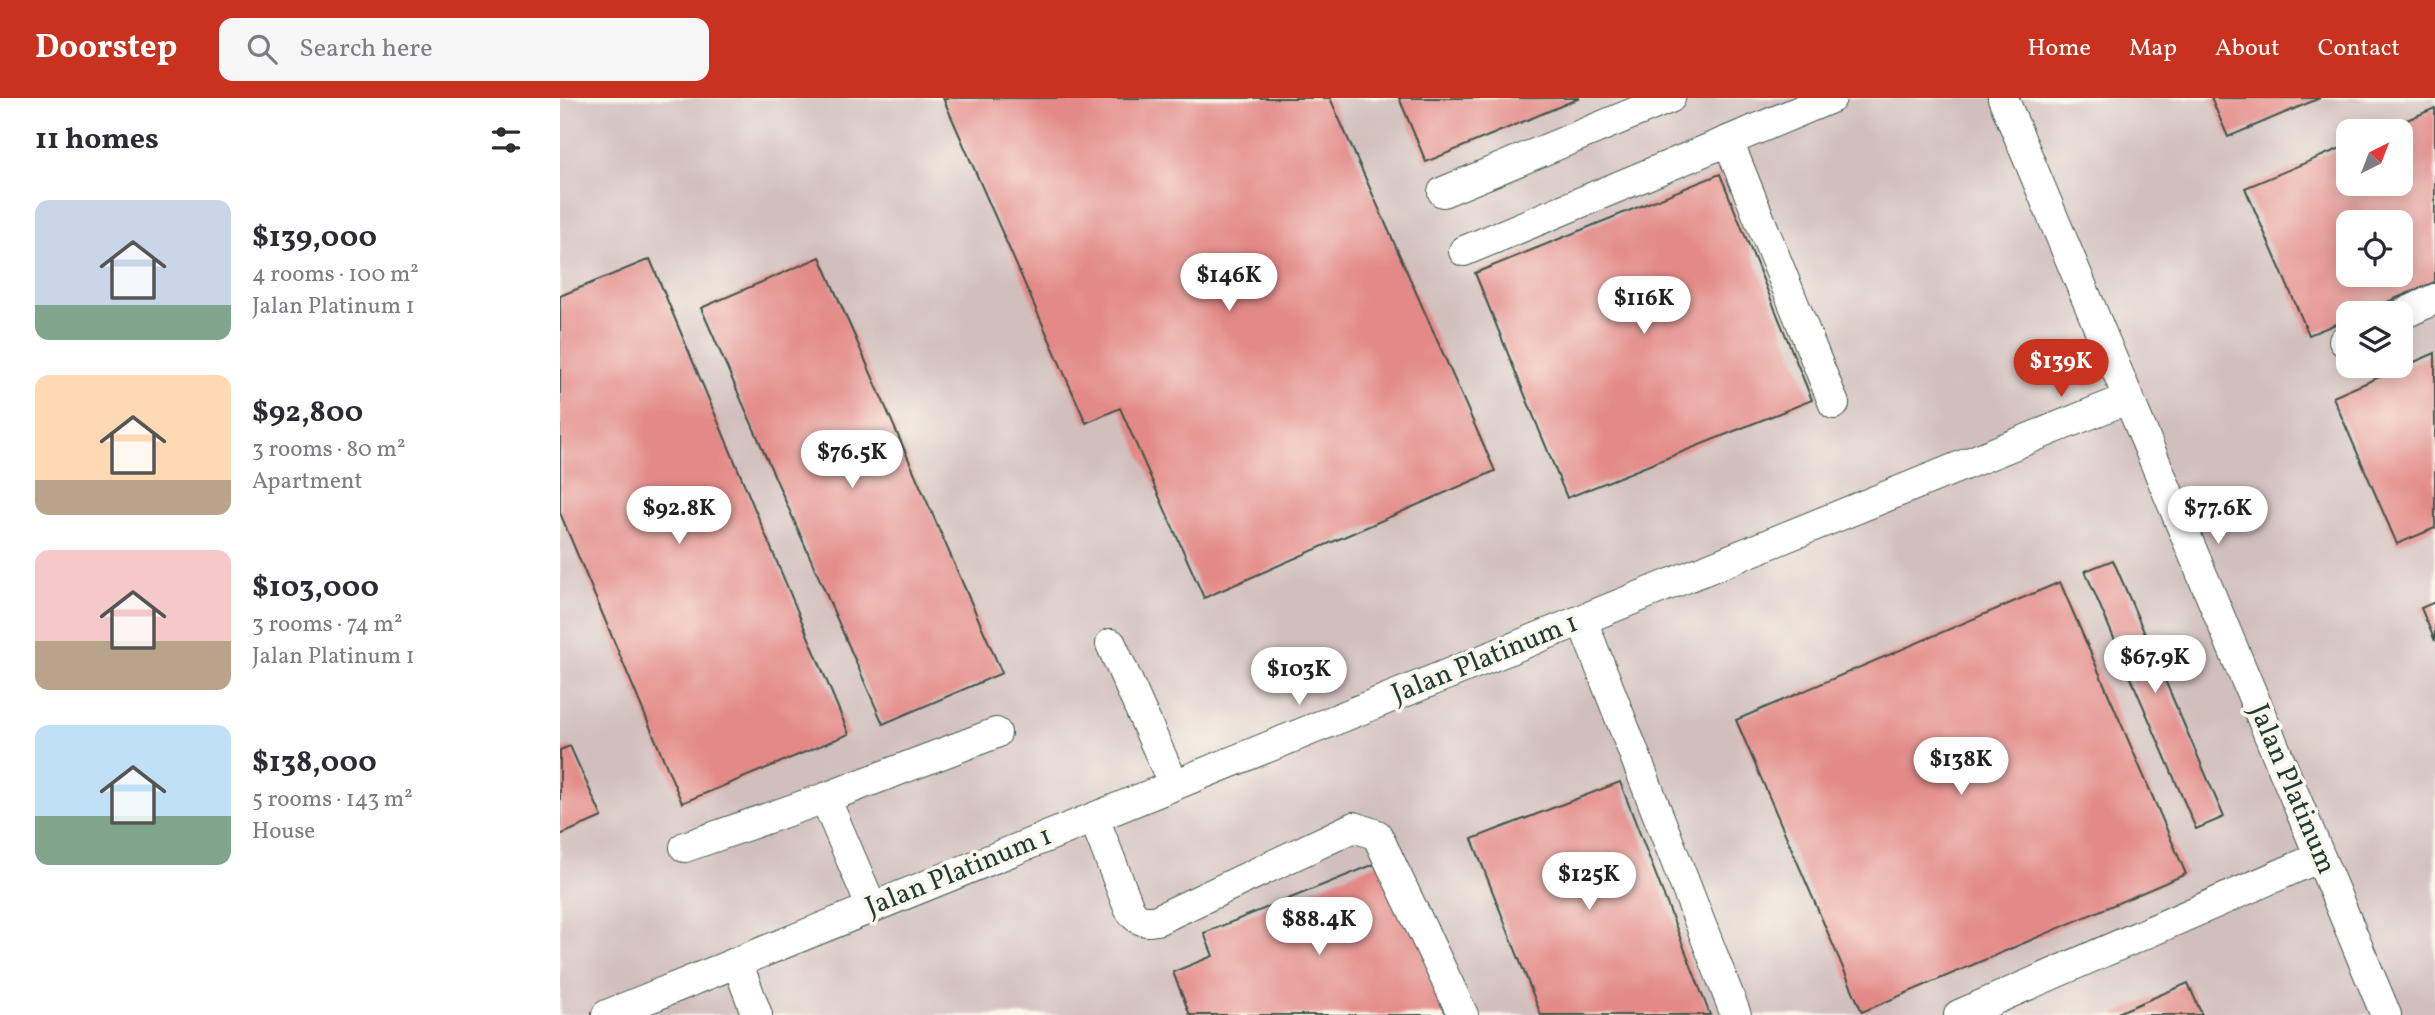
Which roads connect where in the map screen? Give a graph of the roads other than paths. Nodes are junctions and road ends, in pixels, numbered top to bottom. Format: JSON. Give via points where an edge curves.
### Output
{"nodes":[{"id":1,"x":1670,"y":98,"type":"edge"},
{"id":2,"x":1831,"y":98,"type":"edge"},
{"id":3,"x":2003,"y":98,"type":"edge"},
{"id":4,"x":1728,"y":141,"type":"junction"},
{"id":5,"x":1443,"y":192,"type":"dead end"},
{"id":6,"x":1464,"y":251,"type":"dead end"},
{"id":7,"x":2435,"y":299,"type":"edge"},
{"id":8,"x":2413,"y":309,"type":"edge"},
{"id":9,"x":2129,"y":398,"type":"junction"},
{"id":10,"x":1834,"y":404,"type":"dead end"},
{"id":11,"x":1582,"y":620,"type":"junction"},
{"id":12,"x":1111,"y":644,"type":"dead end"},
{"id":13,"x":996,"y":733,"type":"dead end"},
{"id":14,"x":1174,"y":785,"type":"junction"},
{"id":15,"x":825,"y":798,"type":"junction"},
{"id":16,"x":1094,"y":818,"type":"junction"},
{"id":17,"x":685,"y":847,"type":"dead end"},
{"id":18,"x":2320,"y":857,"type":"junction"},
{"id":19,"x":872,"y":908,"type":"junction"},
{"id":20,"x":737,"y":962,"type":"junction"},
{"id":21,"x":652,"y":1007,"type":"edge"},
{"id":22,"x":607,"y":1015,"type":"edge"},
{"id":23,"x":757,"y":1015,"type":"edge"},
{"id":24,"x":1463,"y":1015,"type":"edge"},
{"id":25,"x":1736,"y":1015,"type":"edge"},
{"id":26,"x":1959,"y":1015,"type":"edge"},
{"id":27,"x":2386,"y":1015,"type":"edge"}],
"edges":[{"from":1,"to":5,"type":"street"},
{"from":2,"to":4,"type":"street"},
{"from":3,"to":9,"type":"street","name":"Jalan Platinum"},
{"from":4,"to":6,"type":"street"},
{"from":4,"to":10,"type":"street"},
{"from":7,"to":8,"type":"street"},
{"from":9,"to":11,"type":"street","name":"Jalan Platinum 1"},
{"from":9,"to":18,"type":"street","name":"Jalan Platinum"},
{"from":11,"to":14,"type":"street","name":"Jalan Platinum 1"},
{"from":11,"to":25,"type":"street"},
{"from":12,"to":14,"type":"street"},
{"from":13,"to":15,"type":"street"},
{"from":14,"to":16,"type":"street","name":"Jalan Platinum 1"},
{"from":15,"to":17,"type":"street"},
{"from":15,"to":19,"type":"street"},
{"from":16,"to":19,"type":"street","name":"Jalan Platinum 1"},
{"from":16,"to":24,"type":"street","via":[[1129,908],[1149,922],[1354,827],[1377,835]]},
{"from":18,"to":26,"type":"street"},
{"from":18,"to":27,"type":"street","name":"Jalan Platinum"},
{"from":19,"to":20,"type":"street","name":"Jalan Platinum 1"},
{"from":20,"to":21,"type":"street","name":"Jalan Platinum 1"},
{"from":20,"to":23,"type":"street"},
{"from":21,"to":22,"type":"street","name":"Jalan Platinum 1"}]}
